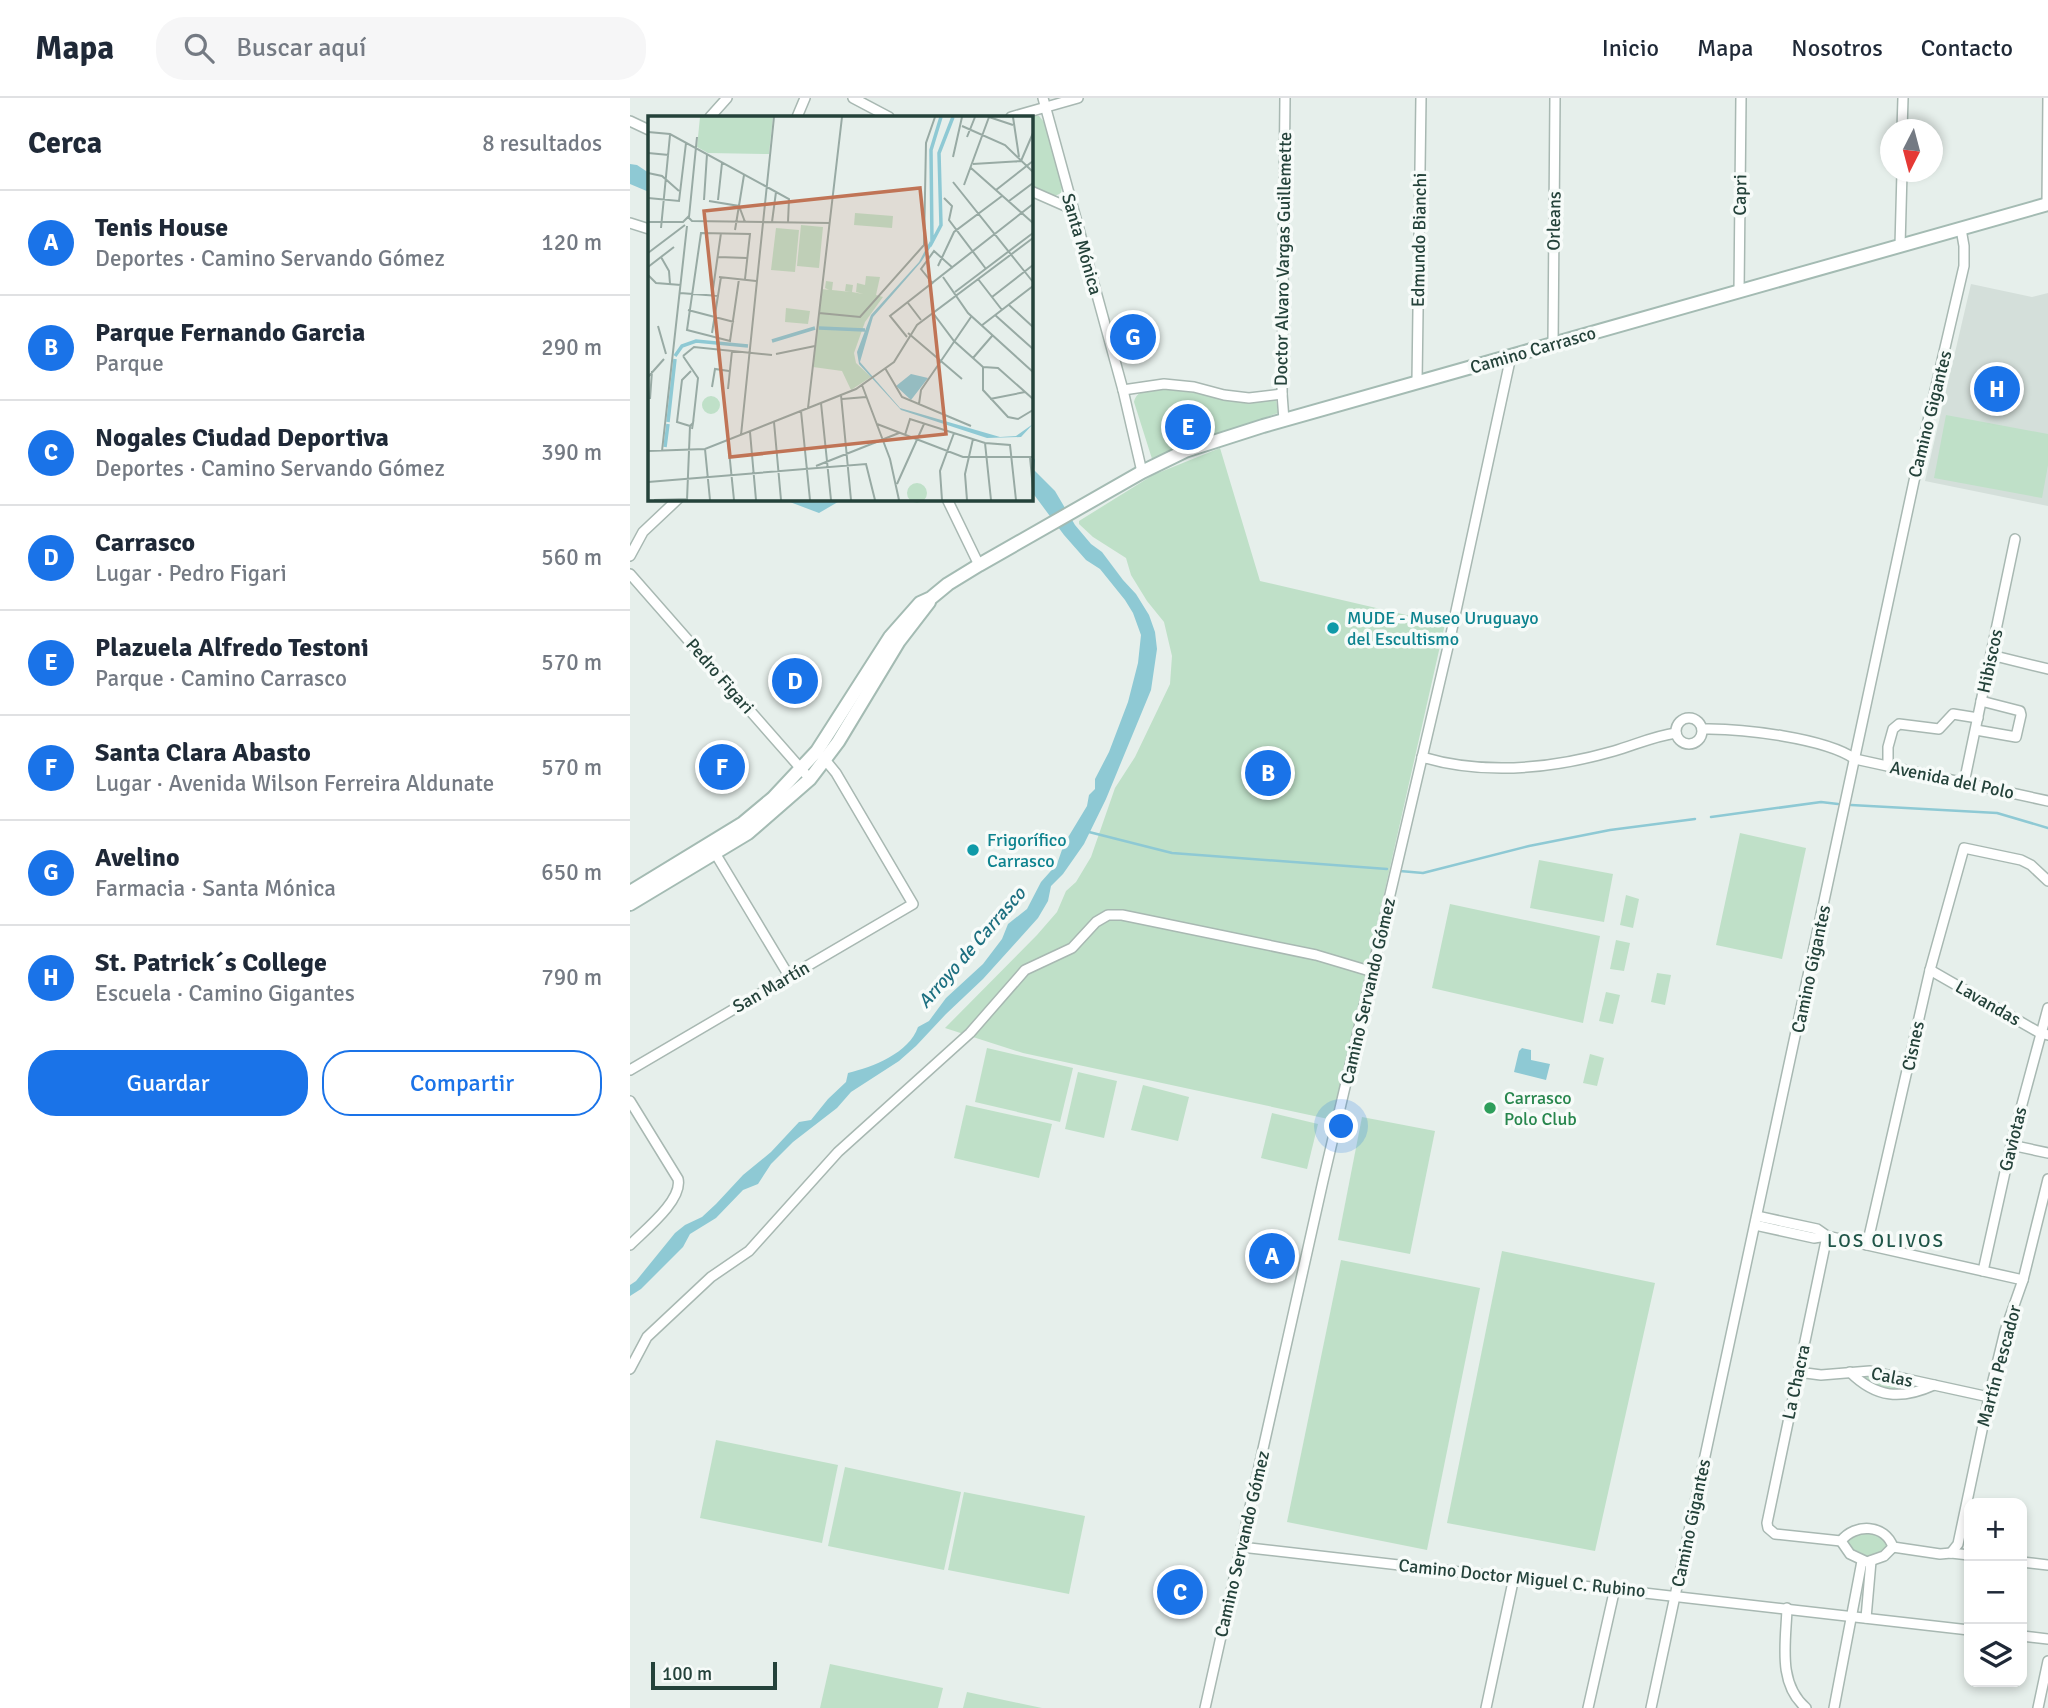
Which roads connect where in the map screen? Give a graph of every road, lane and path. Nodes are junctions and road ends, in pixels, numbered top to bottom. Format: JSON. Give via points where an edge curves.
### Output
{"nodes":[{"id":1,"x":805,"y":98,"type":"edge"},
{"id":2,"x":853,"y":98,"type":"edge"},
{"id":3,"x":1078,"y":98,"type":"edge"},
{"id":4,"x":1285,"y":98,"type":"edge"},
{"id":5,"x":1421,"y":98,"type":"edge"},
{"id":6,"x":1555,"y":98,"type":"edge"},
{"id":7,"x":1741,"y":98,"type":"edge"},
{"id":8,"x":1903,"y":98,"type":"edge"},
{"id":9,"x":2048,"y":98,"type":"edge"},
{"id":10,"x":721,"y":100,"type":"edge"},
{"id":11,"x":1044,"y":103,"type":"edge"},
{"id":12,"x":711,"y":116,"type":"edge"},
{"id":13,"x":797,"y":116,"type":"edge"},
{"id":14,"x":886,"y":116,"type":"edge"},
{"id":15,"x":1013,"y":116,"type":"edge"},
{"id":16,"x":1902,"y":119,"type":"edge"},
{"id":17,"x":630,"y":121,"type":"edge"},
{"id":18,"x":648,"y":130,"type":"edge"},
{"id":19,"x":1902,"y":182,"type":"edge"},
{"id":20,"x":1032,"y":191,"type":"edge"},
{"id":21,"x":2048,"y":204,"type":"edge"},
{"id":22,"x":1072,"y":209,"type":"junction"},
{"id":23,"x":630,"y":223,"type":"edge"},
{"id":24,"x":648,"y":229,"type":"edge"},
{"id":25,"x":1961,"y":229,"type":"junction"},
{"id":26,"x":1900,"y":246,"type":"junction"},
{"id":27,"x":1740,"y":292,"type":"junction"},
{"id":28,"x":1553,"y":344,"type":"junction"},
{"id":29,"x":1511,"y":356,"type":"junction"},
{"id":30,"x":1417,"y":382,"type":"junction"},
{"id":31,"x":1124,"y":390,"type":"junction"},
{"id":32,"x":1282,"y":394,"type":"junction"},
{"id":33,"x":1283,"y":420,"type":"junction"},
{"id":34,"x":1142,"y":472,"type":"junction"},
{"id":35,"x":677,"y":500,"type":"edge"},
{"id":36,"x":947,"y":500,"type":"edge"},
{"id":37,"x":2015,"y":539,"type":"dead end"},
{"id":38,"x":630,"y":556,"type":"edge"},
{"id":39,"x":979,"y":565,"type":"junction"},
{"id":40,"x":630,"y":573,"type":"edge"},
{"id":41,"x":1991,"y":655,"type":"junction"},
{"id":42,"x":2048,"y":669,"type":"edge"},
{"id":43,"x":1981,"y":701,"type":"junction"},
{"id":44,"x":1978,"y":718,"type":"junction"},
{"id":45,"x":1702,"y":729,"type":"junction"},
{"id":46,"x":1976,"y":730,"type":"junction"},
{"id":47,"x":1676,"y":733,"type":"junction"},
{"id":48,"x":821,"y":755,"type":"junction"},
{"id":49,"x":1422,"y":757,"type":"junction"},
{"id":50,"x":1856,"y":759,"type":"junction"},
{"id":51,"x":1888,"y":766,"type":"junction"},
{"id":52,"x":806,"y":774,"type":"junction"},
{"id":53,"x":1964,"y":783,"type":"junction"},
{"id":54,"x":2048,"y":801,"type":"edge"},
{"id":55,"x":715,"y":853,"type":"junction"},
{"id":56,"x":2048,"y":881,"type":"edge"},
{"id":57,"x":632,"y":888,"type":"edge"},
{"id":58,"x":630,"y":904,"type":"edge"},
{"id":59,"x":1930,"y":970,"type":"junction"},
{"id":60,"x":1373,"y":972,"type":"junction"},
{"id":61,"x":789,"y":976,"type":"junction"},
{"id":62,"x":2048,"y":1008,"type":"edge"},
{"id":63,"x":2044,"y":1034,"type":"edge"},
{"id":64,"x":630,"y":1070,"type":"edge"},
{"id":65,"x":630,"y":1101,"type":"edge"},
{"id":66,"x":2011,"y":1145,"type":"junction"},
{"id":67,"x":2048,"y":1153,"type":"edge"},
{"id":68,"x":2048,"y":1179,"type":"edge"},
{"id":69,"x":1756,"y":1221,"type":"junction"},
{"id":70,"x":1827,"y":1236,"type":"junction"},
{"id":71,"x":630,"y":1245,"type":"edge"},
{"id":72,"x":1867,"y":1245,"type":"junction"},
{"id":73,"x":1983,"y":1271,"type":"junction"},
{"id":74,"x":2023,"y":1280,"type":"junction"},
{"id":75,"x":630,"y":1369,"type":"edge"},
{"id":76,"x":1850,"y":1372,"type":"junction"},
{"id":77,"x":1798,"y":1373,"type":"junction"},
{"id":78,"x":1934,"y":1385,"type":"junction"},
{"id":79,"x":1989,"y":1397,"type":"junction"},
{"id":80,"x":1841,"y":1541,"type":"junction"},
{"id":81,"x":1241,"y":1546,"type":"junction"},
{"id":82,"x":1894,"y":1547,"type":"junction"},
{"id":83,"x":1951,"y":1553,"type":"junction"},
{"id":84,"x":1964,"y":1554,"type":"edge"},
{"id":85,"x":1867,"y":1561,"type":"junction"},
{"id":86,"x":2027,"y":1563,"type":"edge"},
{"id":87,"x":2048,"y":1565,"type":"edge"},
{"id":88,"x":1514,"y":1577,"type":"junction"},
{"id":89,"x":1615,"y":1588,"type":"junction"},
{"id":90,"x":1675,"y":1595,"type":"junction"},
{"id":91,"x":1787,"y":1608,"type":"junction"},
{"id":92,"x":1853,"y":1616,"type":"junction"},
{"id":93,"x":1866,"y":1618,"type":"junction"},
{"id":94,"x":1964,"y":1629,"type":"edge"},
{"id":95,"x":2027,"y":1637,"type":"edge"},
{"id":96,"x":2048,"y":1639,"type":"edge"},
{"id":97,"x":2048,"y":1661,"type":"edge"},
{"id":98,"x":1205,"y":1708,"type":"edge"},
{"id":99,"x":1486,"y":1708,"type":"edge"},
{"id":100,"x":1588,"y":1708,"type":"edge"},
{"id":101,"x":1651,"y":1708,"type":"edge"},
{"id":102,"x":1806,"y":1708,"type":"edge"},
{"id":103,"x":1834,"y":1708,"type":"edge"},
{"id":104,"x":2038,"y":1708,"type":"edge"}],
"edges":[{"from":1,"to":13,"type":"street"},
{"from":2,"to":14,"type":"street"},
{"from":3,"to":11,"type":"street"},
{"from":4,"to":32,"type":"street","name":"Doctor Alvaro Vargas Guillemette"},
{"from":5,"to":30,"type":"street","name":"Edmundo Bianchi"},
{"from":6,"to":28,"type":"street","name":"Orleans"},
{"from":7,"to":27,"type":"street","name":"Capri"},
{"from":8,"to":16,"type":"street"},
{"from":9,"to":21,"type":"street"},
{"from":10,"to":12,"type":"street"},
{"from":11,"to":15,"type":"street"},
{"from":11,"to":22,"type":"street","name":"Santa Mónica"},
{"from":17,"to":18,"type":"street"},
{"from":19,"to":26,"type":"street"},
{"from":20,"to":22,"type":"street"},
{"from":21,"to":25,"type":"main road","name":"Camino Carrasco"},
{"from":22,"to":31,"type":"street","name":"Santa Mónica"},
{"from":23,"to":24,"type":"street"},
{"from":25,"to":26,"type":"main road","name":"Camino Carrasco"},
{"from":25,"to":50,"type":"street","name":"Camino Gigantes","via":[[1964,266],[1913,481]]},
{"from":26,"to":27,"type":"main road","name":"Camino Carrasco"},
{"from":27,"to":28,"type":"main road","name":"Camino Carrasco"},
{"from":28,"to":29,"type":"main road","name":"Camino Carrasco"},
{"from":29,"to":30,"type":"main road","name":"Camino Carrasco"},
{"from":29,"to":49,"type":"street","name":"Camino Servando Gómez"},
{"from":30,"to":33,"type":"main road","name":"Camino Carrasco"},
{"from":31,"to":32,"type":"street","via":[[1164,384],[1249,398]]},
{"from":31,"to":34,"type":"street","name":"Santa Mónica"},
{"from":32,"to":33,"type":"street","name":"Doctor Alvaro Vargas Guillemette"},
{"from":33,"to":34,"type":"main road","name":"Camino Carrasco","via":[[1185,451]]},
{"from":34,"to":39,"type":"main road","name":"Camino Carrasco"},
{"from":35,"to":38,"type":"street","via":[[643,532]]},
{"from":36,"to":39,"type":"street"},
{"from":37,"to":41,"type":"street","name":"Hibiscos"},
{"from":39,"to":48,"type":"main road","name":"Camino Carrasco","via":[[931,598]]},
{"from":40,"to":52,"type":"street","name":"Pedro Figari"},
{"from":41,"to":42,"type":"street"},
{"from":41,"to":43,"type":"street","name":"Hibiscos"},
{"from":43,"to":44,"type":"street","name":"Hibiscos"},
{"from":43,"to":46,"type":"street","via":[[2021,715],[2016,737]]},
{"from":44,"to":46,"type":"street","name":"Hibiscos"},
{"from":44,"to":51,"type":"street","via":[[1953,714],[1935,730],[1899,724],[1892,729]]},
{"from":45,"to":47,"type":"street","via":[[1695,719],[1687,718],[1677,725]]},
{"from":45,"to":47,"type":"street","via":[[1699,740],[1691,744],[1680,741]]},
{"from":45,"to":50,"type":"street","name":"Avenida del Polo","via":[[1765,733],[1844,751]]},
{"from":46,"to":53,"type":"street","name":"Hibiscos"},
{"from":47,"to":49,"type":"street","via":[[1563,765],[1533,768],[1485,768]]},
{"from":48,"to":52,"type":"main road","name":"Camino Carrasco"},
{"from":48,"to":61,"type":"street","name":"San Martín","via":[[913,904]]},
{"from":49,"to":60,"type":"street","name":"Camino Servando Gómez"},
{"from":50,"to":51,"type":"street","name":"Avenida del Polo"},
{"from":50,"to":69,"type":"street","name":"Camino Gigantes"},
{"from":51,"to":53,"type":"street","name":"Avenida del Polo"},
{"from":52,"to":55,"type":"main road","via":[[764,820]]},
{"from":52,"to":57,"type":"main road","via":[[743,823]]},
{"from":53,"to":54,"type":"street","name":"Avenida del Polo"},
{"from":55,"to":58,"type":"main road"},
{"from":55,"to":61,"type":"street"},
{"from":56,"to":59,"type":"street","name":"Cisnes","via":[[2021,860],[1964,848]]},
{"from":59,"to":63,"type":"street","name":"Lavandas"},
{"from":59,"to":72,"type":"street","name":"Cisnes"},
{"from":60,"to":75,"type":"street","via":[[1316,955],[1108,915],[1072,948],[1024,970],[970,1033],[838,1152],[749,1251],[710,1277],[647,1337]]},
{"from":60,"to":81,"type":"street","name":"Camino Servando Gómez"},
{"from":61,"to":64,"type":"street","name":"San Martín"},
{"from":62,"to":63,"type":"street","name":"Gaviotas"},
{"from":63,"to":66,"type":"street","name":"Gaviotas"},
{"from":65,"to":71,"type":"street","via":[[680,1187],[676,1198]]},
{"from":66,"to":67,"type":"street"},
{"from":66,"to":73,"type":"street","name":"Gaviotas"},
{"from":68,"to":74,"type":"street","name":"Martín Pescador"},
{"from":69,"to":70,"type":"street","via":[[1817,1229]]},
{"from":69,"to":90,"type":"street","name":"Camino Gigantes"},
{"from":70,"to":72,"type":"street"},
{"from":70,"to":77,"type":"street","name":"La Chacra"},
{"from":72,"to":73,"type":"street"},
{"from":73,"to":74,"type":"street"},
{"from":74,"to":79,"type":"street","name":"Martín Pescador"},
{"from":76,"to":77,"type":"street","name":"Calas"},
{"from":76,"to":78,"type":"street","name":"Calas","via":[[1870,1371]]},
{"from":76,"to":78,"type":"street","name":"Calas","via":[[1885,1394],[1906,1395]]},
{"from":77,"to":80,"type":"street","name":"La Chacra","via":[[1768,1528],[1775,1534]]},
{"from":78,"to":79,"type":"street","name":"Calas"},
{"from":79,"to":83,"type":"street","name":"Martín Pescador","via":[[1958,1544]]},
{"from":80,"to":82,"type":"street","via":[[1863,1528],[1883,1533]]},
{"from":80,"to":85,"type":"street","via":[[1850,1554]]},
{"from":81,"to":88,"type":"street","name":"Camino Doctor Miguel C. Rubino"},
{"from":81,"to":98,"type":"street","name":"Camino Servando Gómez"},
{"from":82,"to":83,"type":"street"},
{"from":82,"to":85,"type":"street"},
{"from":83,"to":84,"type":"street"},
{"from":85,"to":92,"type":"street"},
{"from":85,"to":93,"type":"street"},
{"from":86,"to":87,"type":"street"},
{"from":88,"to":89,"type":"street","name":"Camino Doctor Miguel C. Rubino"},
{"from":88,"to":99,"type":"street"},
{"from":89,"to":90,"type":"street","name":"Camino Doctor Miguel C. Rubino"},
{"from":89,"to":100,"type":"street"},
{"from":90,"to":91,"type":"street","name":"Camino Doctor Miguel C. Rubino"},
{"from":90,"to":101,"type":"street","name":"Camino Gigantes"},
{"from":91,"to":92,"type":"street","name":"Camino Doctor Miguel C. Rubino"},
{"from":91,"to":102,"type":"street","via":[[1785,1672],[1788,1685]]},
{"from":92,"to":93,"type":"street","name":"Camino Doctor Miguel C. Rubino"},
{"from":92,"to":103,"type":"street"},
{"from":93,"to":94,"type":"street","name":"Camino Doctor Miguel C. Rubino"},
{"from":95,"to":96,"type":"street"},
{"from":97,"to":104,"type":"street"}]}
